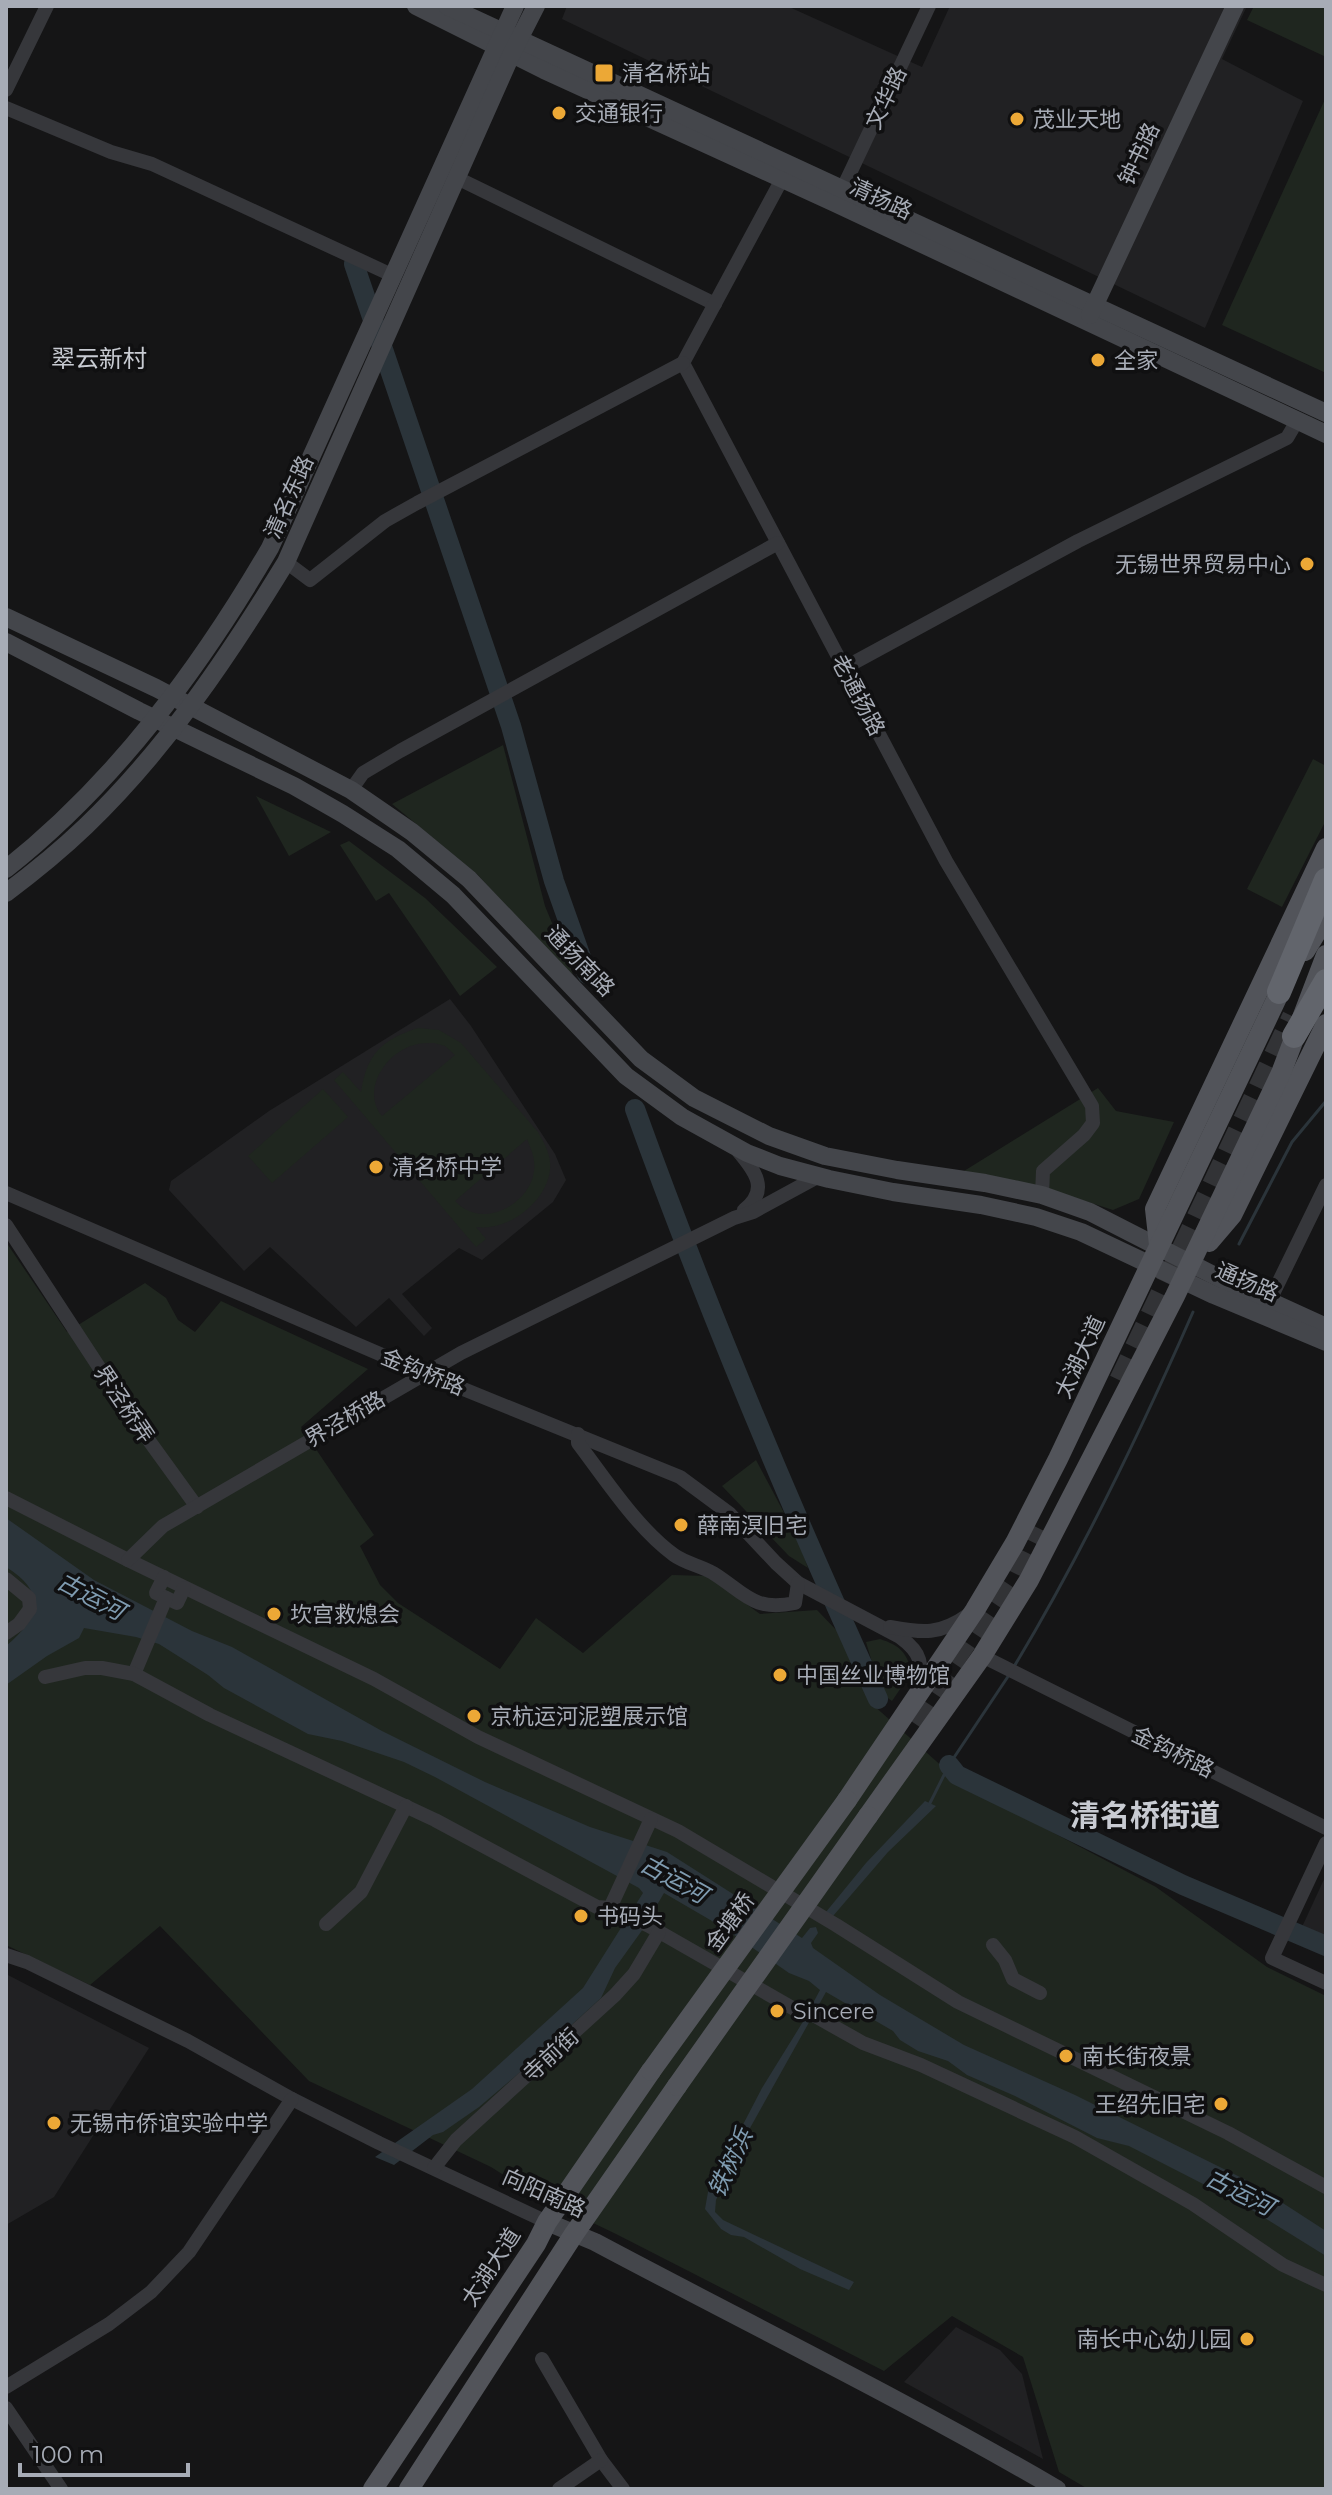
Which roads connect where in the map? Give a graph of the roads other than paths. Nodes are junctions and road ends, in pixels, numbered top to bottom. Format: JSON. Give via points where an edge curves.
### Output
{"nodes":[{"id":1,"x":47,"y":6,"type":"edge"},
{"id":2,"x":416,"y":6,"type":"edge"},
{"id":3,"x":447,"y":6,"type":"edge"},
{"id":4,"x":515,"y":6,"type":"edge"},
{"id":5,"x":536,"y":6,"type":"edge"},
{"id":6,"x":929,"y":6,"type":"edge"},
{"id":7,"x":1235,"y":6,"type":"edge"},
{"id":8,"x":507,"y":42,"type":"junction"},
{"id":9,"x":6,"y":90,"type":"edge"},
{"id":10,"x":6,"y":108,"type":"edge"},
{"id":11,"x":457,"y":178,"type":"junction"},
{"id":12,"x":782,"y":179,"type":"junction"},
{"id":13,"x":842,"y":190,"type":"junction"},
{"id":14,"x":394,"y":276,"type":"junction"},
{"id":15,"x":715,"y":304,"type":"junction"},
{"id":16,"x":1090,"y":314,"type":"junction"},
{"id":17,"x":683,"y":363,"type":"junction"},
{"id":18,"x":1326,"y":413,"type":"edge"},
{"id":19,"x":1297,"y":421,"type":"junction"},
{"id":20,"x":1326,"y":434,"type":"edge"},
{"id":21,"x":778,"y":543,"type":"junction"},
{"id":22,"x":286,"y":562,"type":"junction"},
{"id":23,"x":6,"y":617,"type":"edge"},
{"id":24,"x":6,"y":642,"type":"edge"},
{"id":25,"x":844,"y":668,"type":"junction"},
{"id":26,"x":171,"y":696,"type":"junction"},
{"id":27,"x":191,"y":706,"type":"junction"},
{"id":28,"x":154,"y":719,"type":"junction"},
{"id":29,"x":174,"y":728,"type":"junction"},
{"id":30,"x":351,"y":790,"type":"junction"},
{"id":31,"x":1326,"y":848,"type":"edge"},
{"id":32,"x":6,"y":869,"type":"edge"},
{"id":33,"x":1326,"y":880,"type":"edge"},
{"id":34,"x":6,"y":893,"type":"edge"},
{"id":35,"x":1326,"y":917,"type":"edge"},
{"id":36,"x":1326,"y":955,"type":"edge"},
{"id":37,"x":1326,"y":981,"type":"edge"},
{"id":38,"x":1279,"y":992,"type":"junction"},
{"id":39,"x":1326,"y":1011,"type":"edge"},
{"id":40,"x":1326,"y":1024,"type":"edge"},
{"id":41,"x":1294,"y":1036,"type":"junction"},
{"id":42,"x":1281,"y":1073,"type":"junction"},
{"id":43,"x":733,"y":1145,"type":"junction"},
{"id":44,"x":819,"y":1176,"type":"junction"},
{"id":45,"x":1326,"y":1185,"type":"edge"},
{"id":46,"x":6,"y":1193,"type":"edge"},
{"id":47,"x":1042,"y":1195,"type":"junction"},
{"id":48,"x":734,"y":1218,"type":"junction"},
{"id":49,"x":6,"y":1225,"type":"edge"},
{"id":50,"x":1154,"y":1256,"type":"junction"},
{"id":51,"x":1187,"y":1272,"type":"junction"},
{"id":52,"x":1269,"y":1302,"type":"junction"},
{"id":53,"x":1326,"y":1327,"type":"edge"},
{"id":54,"x":1326,"y":1342,"type":"edge"},
{"id":55,"x":424,"y":1373,"type":"junction"},
{"id":56,"x":578,"y":1434,"type":"junction"},
{"id":57,"x":6,"y":1498,"type":"edge"},
{"id":58,"x":197,"y":1507,"type":"junction"},
{"id":59,"x":128,"y":1560,"type":"junction"},
{"id":60,"x":164,"y":1577,"type":"junction"},
{"id":61,"x":6,"y":1579,"type":"edge"},
{"id":62,"x":798,"y":1583,"type":"junction"},
{"id":63,"x":184,"y":1588,"type":"junction"},
{"id":64,"x":167,"y":1598,"type":"junction"},
{"id":65,"x":975,"y":1610,"type":"junction"},
{"id":66,"x":870,"y":1623,"type":"junction"},
{"id":67,"x":6,"y":1633,"type":"edge"},
{"id":68,"x":982,"y":1656,"type":"junction"},
{"id":69,"x":134,"y":1674,"type":"junction"},
{"id":70,"x":45,"y":1677,"type":"dead end"},
{"id":71,"x":917,"y":1696,"type":"junction"},
{"id":72,"x":847,"y":1800,"type":"joint"},
{"id":73,"x":406,"y":1806,"type":"junction"},
{"id":74,"x":651,"y":1819,"type":"junction"},
{"id":75,"x":1326,"y":1828,"type":"edge"},
{"id":76,"x":1326,"y":1843,"type":"edge"},
{"id":77,"x":613,"y":1901,"type":"junction"},
{"id":78,"x":326,"y":1924,"type":"dead end"},
{"id":79,"x":654,"y":1929,"type":"junction"},
{"id":80,"x":993,"y":1945,"type":"dead end"},
{"id":81,"x":6,"y":1955,"type":"edge"},
{"id":82,"x":1326,"y":1983,"type":"edge"},
{"id":83,"x":1040,"y":1993,"type":"dead end"},
{"id":84,"x":651,"y":2071,"type":"joint"},
{"id":85,"x":292,"y":2099,"type":"junction"},
{"id":86,"x":430,"y":2166,"type":"junction"},
{"id":87,"x":1326,"y":2187,"type":"edge"},
{"id":88,"x":547,"y":2222,"type":"junction"},
{"id":89,"x":574,"y":2234,"type":"junction"},
{"id":90,"x":1326,"y":2285,"type":"edge"},
{"id":91,"x":542,"y":2359,"type":"dead end"},
{"id":92,"x":6,"y":2387,"type":"edge"},
{"id":93,"x":6,"y":2408,"type":"edge"},
{"id":94,"x":601,"y":2460,"type":"junction"},
{"id":95,"x":61,"y":2489,"type":"edge"},
{"id":96,"x":373,"y":2489,"type":"edge"},
{"id":97,"x":409,"y":2489,"type":"edge"},
{"id":98,"x":559,"y":2489,"type":"edge"},
{"id":99,"x":623,"y":2489,"type":"edge"},
{"id":100,"x":1057,"y":2489,"type":"edge"}],
"edges":[{"from":1,"to":9,"type":"street"},
{"from":2,"to":8,"type":"main road","name":"清扬路"},
{"from":3,"to":8,"type":"main road","name":"清扬路"},
{"from":4,"to":8,"type":"main road"},
{"from":5,"to":8,"type":"main road"},
{"from":6,"to":13,"type":"street","name":"文华路"},
{"from":7,"to":16,"type":"main road","name":"钟书路"},
{"from":8,"to":11,"type":"main road","name":"清名东路"},
{"from":8,"to":12,"type":"main road","name":"清扬路","via":[[544,70]]},
{"from":8,"to":13,"type":"main road","name":"清扬路"},
{"from":8,"to":14,"type":"main road","name":"清名东路"},
{"from":10,"to":14,"type":"street","via":[[152,164]]},
{"from":11,"to":15,"type":"street"},
{"from":11,"to":22,"type":"main road","name":"清名东路"},
{"from":12,"to":15,"type":"street"},
{"from":12,"to":16,"type":"main road","name":"清扬路"},
{"from":13,"to":16,"type":"main road","name":"清扬路"},
{"from":14,"to":26,"type":"main road","name":"清名东路","via":[[270,548],[237,605]]},
{"from":15,"to":17,"type":"street"},
{"from":16,"to":18,"type":"main road","name":"清扬路"},
{"from":16,"to":19,"type":"main road","name":"清扬路"},
{"from":17,"to":21,"type":"street","name":"老通扬路"},
{"from":17,"to":22,"type":"street","via":[[385,521],[310,580]]},
{"from":19,"to":20,"type":"main road","name":"清扬路"},
{"from":19,"to":25,"type":"street","via":[[1287,438],[1078,541]]},
{"from":21,"to":25,"type":"street","name":"老通扬路"},
{"from":21,"to":30,"type":"street","via":[[363,773]]},
{"from":22,"to":27,"type":"main road","name":"清名东路"},
{"from":23,"to":26,"type":"main road","name":"通扬南路"},
{"from":24,"to":28,"type":"main road","name":"通扬南路"},
{"from":25,"to":47,"type":"street","name":"老通扬路","via":[[946,861],[1092,1106],[1093,1123],[1084,1135],[1043,1171]]},
{"from":26,"to":27,"type":"main road","name":"通扬南路"},
{"from":26,"to":28,"type":"main road","name":"清名东路"},
{"from":27,"to":29,"type":"main road","name":"清名东路"},
{"from":27,"to":30,"type":"main road","name":"通扬南路"},
{"from":28,"to":29,"type":"main road","name":"通扬南路"},
{"from":28,"to":32,"type":"main road","name":"清名东路","via":[[74,810]]},
{"from":29,"to":34,"type":"main road","name":"清名东路","via":[[86,826]]},
{"from":29,"to":43,"type":"main road","name":"通扬南路","via":[[294,786],[398,849],[453,895],[626,1076],[682,1117]]},
{"from":30,"to":47,"type":"main road","name":"通扬南路","via":[[469,879],[641,1059],[694,1098],[769,1136],[825,1156]]},
{"from":31,"to":50,"type":"main road","via":[[1155,1209]]},
{"from":33,"to":38,"type":"highway"},
{"from":35,"to":38,"type":"main road","name":"太湖大道"},
{"from":36,"to":41,"type":"main road"},
{"from":37,"to":41,"type":"highway"},
{"from":38,"to":50,"type":"main road","name":"太湖大道"},
{"from":39,"to":42,"type":"main road"},
{"from":40,"to":51,"type":"main road","via":[[1232,1215]]},
{"from":41,"to":42,"type":"main road"},
{"from":42,"to":51,"type":"main road"},
{"from":43,"to":44,"type":"main road","name":"通扬南路"},
{"from":43,"to":48,"type":"street","via":[[757,1177],[759,1191],[754,1203]]},
{"from":44,"to":48,"type":"street"},
{"from":44,"to":50,"type":"main road","name":"通扬南路","via":[[1036,1217]]},
{"from":45,"to":52,"type":"street"},
{"from":46,"to":55,"type":"street","name":"金钩桥路"},
{"from":47,"to":50,"type":"main road","name":"通扬南路","via":[[1090,1212]]},
{"from":48,"to":55,"type":"street","name":"界泾桥路"},
{"from":49,"to":58,"type":"street","name":"界泾桥弄"},
{"from":50,"to":51,"type":"main road","name":"通扬路"},
{"from":50,"to":65,"type":"main road","name":"太湖大道","via":[[1037,1501]]},
{"from":51,"to":52,"type":"main road","name":"通扬路"},
{"from":51,"to":54,"type":"main road","name":"通扬路"},
{"from":51,"to":68,"type":"main road","via":[[1029,1580]]},
{"from":52,"to":53,"type":"main road","name":"通扬路"},
{"from":55,"to":56,"type":"street","name":"金钩桥路"},
{"from":55,"to":58,"type":"street","name":"界泾桥路"},
{"from":56,"to":62,"type":"street","name":"金钩桥路","via":[[680,1477],[706,1494]]},
{"from":56,"to":62,"type":"street","via":[[578,1443],[622,1501],[677,1558],[711,1572],[764,1606],[795,1603]]},
{"from":57,"to":59,"type":"street"},
{"from":58,"to":59,"type":"street","via":[[163,1526]]},
{"from":59,"to":60,"type":"street"},
{"from":60,"to":63,"type":"street"},
{"from":60,"to":64,"type":"street"},
{"from":61,"to":67,"type":"street","via":[[29,1598],[30,1609]]},
{"from":62,"to":66,"type":"street","name":"金钩桥路"},
{"from":63,"to":64,"type":"street"},
{"from":63,"to":74,"type":"street"},
{"from":64,"to":69,"type":"street"},
{"from":65,"to":66,"type":"street","via":[[937,1631]]},
{"from":65,"to":71,"type":"main road","name":"太湖大道"},
{"from":66,"to":71,"type":"street","name":"金钩桥路","via":[[915,1648],[921,1668]]},
{"from":68,"to":75,"type":"street","name":"金钩桥路"},
{"from":68,"to":89,"type":"main road","bridge":true},
{"from":69,"to":70,"type":"street","via":[[85,1668]]},
{"from":69,"to":73,"type":"street"},
{"from":71,"to":72,"type":"main road","name":"太湖大道"},
{"from":72,"to":84,"type":"main road","name":"金塘桥","bridge":true},
{"from":73,"to":77,"type":"street","via":[[597,1907]]},
{"from":73,"to":78,"type":"street","via":[[361,1892]]},
{"from":74,"to":77,"type":"street"},
{"from":74,"to":87,"type":"street","via":[[958,2002],[1228,2133]]},
{"from":76,"to":82,"type":"street","via":[[1272,1958]]},
{"from":77,"to":79,"type":"street","via":[[625,1915]]},
{"from":79,"to":86,"type":"street","name":"寺前街","via":[[634,1974],[615,1995]]},
{"from":79,"to":90,"type":"street","via":[[796,2010],[1075,2137],[1193,2204],[1283,2265]]},
{"from":80,"to":83,"type":"street","via":[[1013,1979]]},
{"from":81,"to":85,"type":"street","name":"向阳南路","via":[[188,2041]]},
{"from":84,"to":88,"type":"main road","name":"太湖大道"},
{"from":85,"to":86,"type":"street","name":"向阳南路"},
{"from":85,"to":92,"type":"street","via":[[189,2252],[151,2292]]},
{"from":86,"to":88,"type":"street","name":"向阳南路"},
{"from":88,"to":89,"type":"main road","name":"向阳南路"},
{"from":88,"to":96,"type":"main road","name":"太湖大道"},
{"from":89,"to":97,"type":"main road"},
{"from":89,"to":100,"type":"main road","name":"向阳南路","via":[[886,2393]]},
{"from":91,"to":94,"type":"street"},
{"from":93,"to":95,"type":"street"},
{"from":94,"to":98,"type":"street"},
{"from":94,"to":99,"type":"street"}]}
